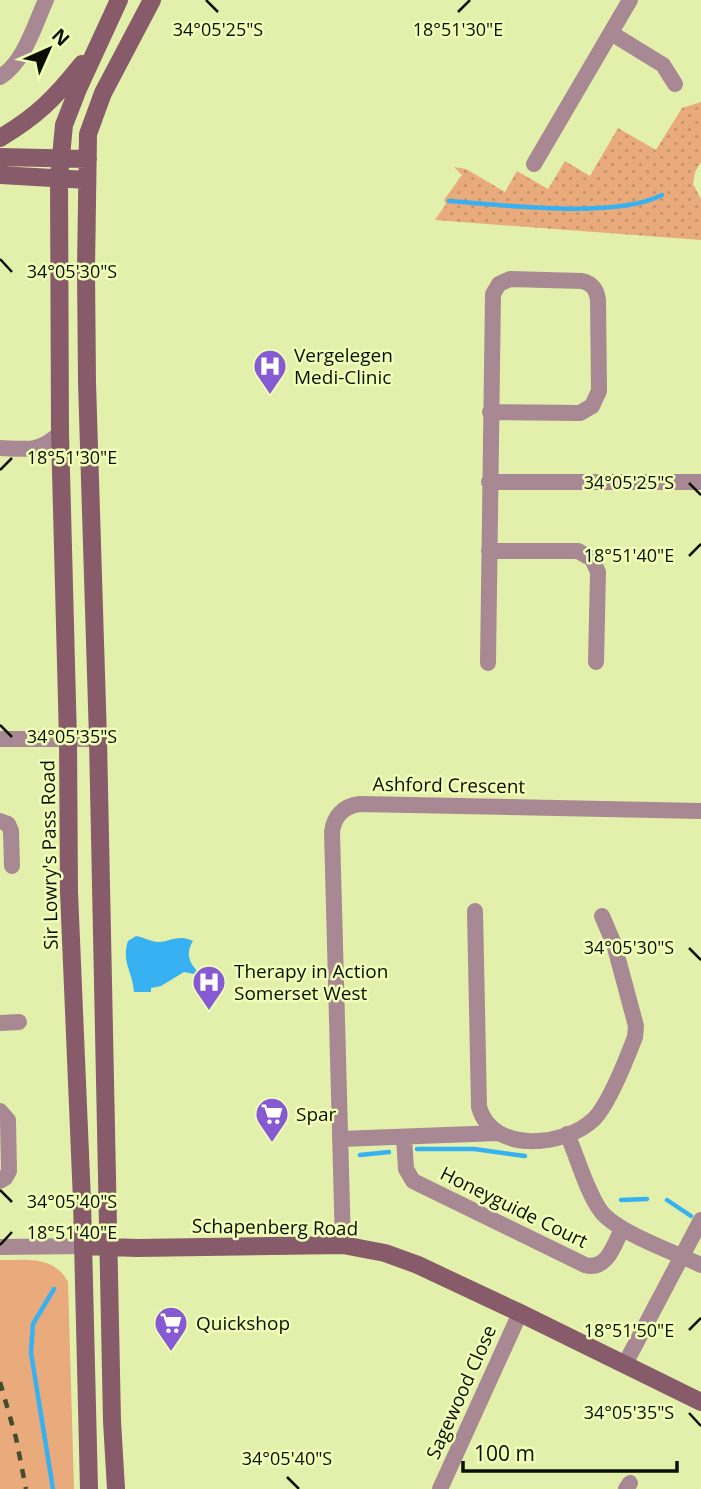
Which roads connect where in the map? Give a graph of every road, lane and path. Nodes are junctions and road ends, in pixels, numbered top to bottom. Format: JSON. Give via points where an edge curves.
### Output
{"nodes":[{"id":1,"x":46,"y":0,"type":"edge"},
{"id":2,"x":119,"y":0,"type":"edge"},
{"id":3,"x":152,"y":0,"type":"edge"},
{"id":4,"x":630,"y":0,"type":"edge"},
{"id":5,"x":611,"y":33,"type":"junction"},
{"id":6,"x":100,"y":42,"type":"junction"},
{"id":7,"x":0,"y":77,"type":"edge"},
{"id":8,"x":675,"y":84,"type":"dead end"},
{"id":9,"x":0,"y":138,"type":"edge"},
{"id":10,"x":0,"y":158,"type":"edge"},
{"id":11,"x":88,"y":159,"type":"junction"},
{"id":12,"x":534,"y":164,"type":"dead end"},
{"id":13,"x":59,"y":168,"type":"junction"},
{"id":14,"x":0,"y":175,"type":"edge"},
{"id":15,"x":87,"y":180,"type":"junction"},
{"id":16,"x":490,"y":412,"type":"junction"},
{"id":17,"x":60,"y":433,"type":"junction"},
{"id":18,"x":0,"y":448,"type":"edge"},
{"id":19,"x":489,"y":482,"type":"junction"},
{"id":20,"x":701,"y":482,"type":"edge"},
{"id":21,"x":489,"y":551,"type":"junction"},
{"id":22,"x":596,"y":662,"type":"dead end"},
{"id":23,"x":488,"y":663,"type":"dead end"},
{"id":24,"x":0,"y":739,"type":"edge"},
{"id":25,"x":98,"y":739,"type":"junction"},
{"id":26,"x":68,"y":740,"type":"junction"},
{"id":27,"x":701,"y":811,"type":"edge"},
{"id":28,"x":0,"y":821,"type":"edge"},
{"id":29,"x":12,"y":866,"type":"dead end"},
{"id":30,"x":475,"y":911,"type":"dead end"},
{"id":31,"x":602,"y":916,"type":"dead end"},
{"id":32,"x":19,"y":1022,"type":"dead end"},
{"id":33,"x":0,"y":1023,"type":"edge"},
{"id":34,"x":0,"y":1111,"type":"edge"},
{"id":35,"x":499,"y":1133,"type":"junction"},
{"id":36,"x":567,"y":1134,"type":"junction"},
{"id":37,"x":404,"y":1137,"type":"junction"},
{"id":38,"x":340,"y":1139,"type":"junction"},
{"id":39,"x":0,"y":1181,"type":"edge"},
{"id":40,"x":701,"y":1220,"type":"edge"},
{"id":41,"x":622,"y":1229,"type":"junction"},
{"id":42,"x":343,"y":1245,"type":"junction"},
{"id":43,"x":82,"y":1246,"type":"junction"},
{"id":44,"x":109,"y":1246,"type":"junction"},
{"id":45,"x":0,"y":1247,"type":"edge"},
{"id":46,"x":681,"y":1256,"type":"junction"},
{"id":47,"x":701,"y":1265,"type":"edge"},
{"id":48,"x":520,"y":1313,"type":"junction"},
{"id":49,"x":625,"y":1364,"type":"junction"},
{"id":50,"x":701,"y":1402,"type":"edge"},
{"id":51,"x":89,"y":1489,"type":"edge"},
{"id":52,"x":116,"y":1489,"type":"edge"},
{"id":53,"x":440,"y":1489,"type":"edge"}],
"edges":[{"from":1,"to":7,"type":"street","via":[[19,56]]},
{"from":2,"to":6,"type":"main road"},
{"from":3,"to":11,"type":"main road","via":[[92,119]]},
{"from":4,"to":5,"type":"street"},
{"from":5,"to":8,"type":"street","via":[[663,65]]},
{"from":5,"to":12,"type":"street"},
{"from":6,"to":9,"type":"main road","via":[[31,120]]},
{"from":6,"to":13,"type":"main road","name":"Sir Lowry's Pass Road","via":[[64,125]]},
{"from":10,"to":13,"type":"main road"},
{"from":11,"to":13,"type":"main road"},
{"from":11,"to":15,"type":"main road"},
{"from":13,"to":14,"type":"main road"},
{"from":13,"to":15,"type":"main road"},
{"from":13,"to":17,"type":"main road","name":"Sir Lowry's Pass Road"},
{"from":15,"to":25,"type":"main road","via":[[87,396]]},
{"from":16,"to":16,"type":"street","via":[[580,413],[592,406],[599,391],[598,300],[590,284],[510,279],[499,284],[492,299]]},
{"from":16,"to":19,"type":"street"},
{"from":17,"to":18,"type":"street","via":[[38,449]]},
{"from":17,"to":26,"type":"main road","name":"Sir Lowry's Pass Road"},
{"from":19,"to":20,"type":"street"},
{"from":19,"to":21,"type":"street"},
{"from":21,"to":22,"type":"street","via":[[578,551],[592,559],[598,572]]},
{"from":21,"to":23,"type":"street"},
{"from":24,"to":26,"type":"street"},
{"from":25,"to":26,"type":"street"},
{"from":25,"to":44,"type":"main road"},
{"from":26,"to":43,"type":"main road","name":"Sir Lowry's Pass Road"},
{"from":27,"to":38,"type":"street","name":"Ashford Crescent","via":[[360,804],[342,810],[332,832]]},
{"from":28,"to":29,"type":"street","via":[[11,831]]},
{"from":30,"to":35,"type":"street","via":[[479,1107]]},
{"from":31,"to":36,"type":"street","via":[[614,944],[635,1037],[597,1116]]},
{"from":32,"to":33,"type":"street"},
{"from":34,"to":39,"type":"street","via":[[8,1120],[9,1171]]},
{"from":35,"to":36,"type":"street","via":[[541,1142]]},
{"from":35,"to":37,"type":"street"},
{"from":36,"to":41,"type":"street","via":[[600,1210]]},
{"from":37,"to":38,"type":"street"},
{"from":37,"to":41,"type":"street","name":"Honeyguide Court","via":[[406,1169],[414,1181],[585,1265],[604,1262]]},
{"from":38,"to":42,"type":"street","name":"Ashford Crescent"},
{"from":40,"to":46,"type":"street"},
{"from":41,"to":46,"type":"street"},
{"from":42,"to":44,"type":"main road","name":"Schapenberg Road"},
{"from":42,"to":48,"type":"main road","name":"Schapenberg Road","via":[[407,1260]]},
{"from":43,"to":44,"type":"main road","name":"Schapenberg Road"},
{"from":43,"to":45,"type":"street"},
{"from":43,"to":51,"type":"main road","name":"Sir Lowry's Pass Road"},
{"from":44,"to":52,"type":"main road"},
{"from":46,"to":47,"type":"street"},
{"from":46,"to":49,"type":"street"},
{"from":48,"to":49,"type":"main road","name":"Schapenberg Road"},
{"from":48,"to":53,"type":"street","name":"Sagewood Close"},
{"from":49,"to":50,"type":"main road","name":"Schapenberg Road"}]}
